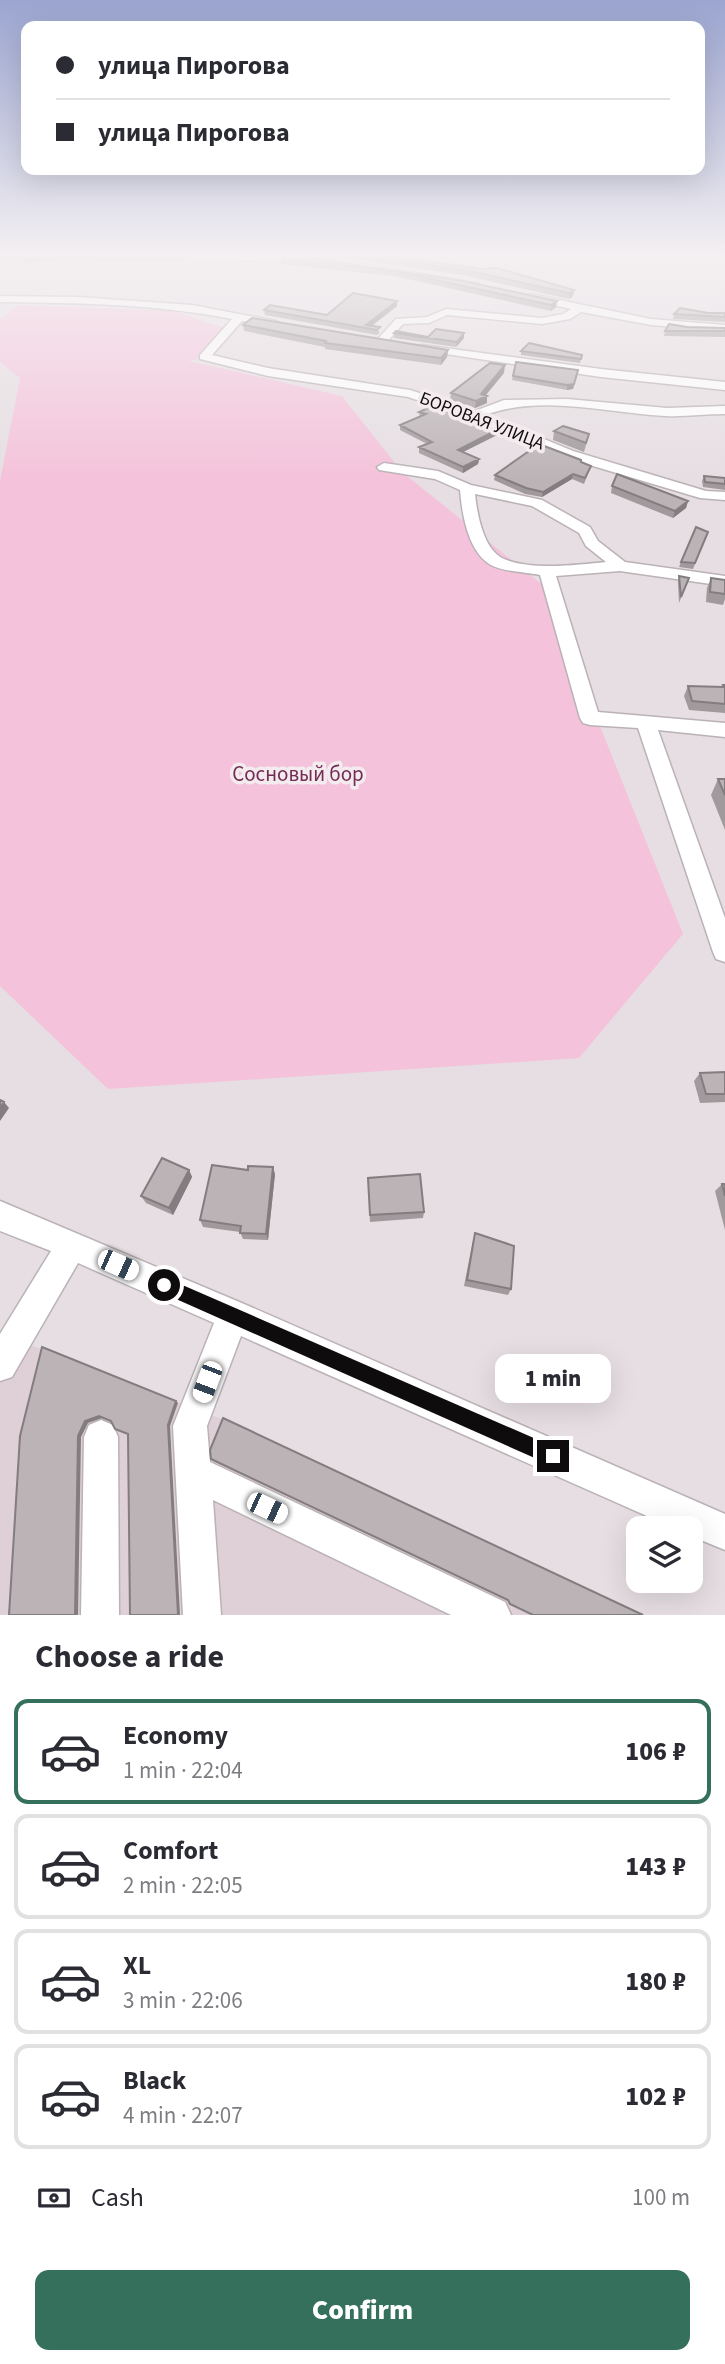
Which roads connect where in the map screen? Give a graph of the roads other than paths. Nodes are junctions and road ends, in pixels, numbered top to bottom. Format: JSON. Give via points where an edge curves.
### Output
{"nodes":[{"id":1,"x":227,"y":330,"type":"edge"},
{"id":2,"x":392,"y":330,"type":"edge"},
{"id":3,"x":368,"y":340,"type":"edge"},
{"id":4,"x":381,"y":342,"type":"junction"},
{"id":5,"x":395,"y":344,"type":"edge"},
{"id":6,"x":408,"y":346,"type":"edge"},
{"id":7,"x":725,"y":386,"type":"edge"},
{"id":8,"x":725,"y":410,"type":"edge"},
{"id":9,"x":475,"y":415,"type":"junction"},
{"id":10,"x":384,"y":467,"type":"dead end"},
{"id":11,"x":467,"y":488,"type":"junction"},
{"id":12,"x":725,"y":496,"type":"edge"},
{"id":13,"x":620,"y":566,"type":"junction"},
{"id":14,"x":547,"y":572,"type":"junction"},
{"id":15,"x":725,"y":581,"type":"edge"},
{"id":16,"x":646,"y":722,"type":"junction"},
{"id":17,"x":725,"y":730,"type":"edge"},
{"id":18,"x":725,"y":952,"type":"edge"},
{"id":19,"x":0,"y":1216,"type":"edge"},
{"id":20,"x":72,"y":1245,"type":"junction"},
{"id":21,"x":233,"y":1315,"type":"junction"},
{"id":22,"x":0,"y":1365,"type":"edge"},
{"id":23,"x":101,"y":1437,"type":"dead end"},
{"id":24,"x":194,"y":1473,"type":"junction"},
{"id":25,"x":725,"y":1532,"type":"edge"},
{"id":26,"x":485,"y":1614,"type":"edge"},
{"id":27,"x":100,"y":1615,"type":"edge"},
{"id":28,"x":202,"y":1615,"type":"edge"}],
"edges":[{"from":1,"to":9,"type":"street","name":"БОРОВАЯ УЛИЦА","via":[[204,357],[410,394]]},
{"from":2,"to":4,"type":"street"},
{"from":3,"to":4,"type":"street"},
{"from":4,"to":5,"type":"street"},
{"from":6,"to":7,"type":"street"},
{"from":8,"to":9,"type":"street","via":[[667,412],[567,403],[504,404]]},
{"from":9,"to":12,"type":"street","name":"БОРОВАЯ УЛИЦА","via":[[568,454],[705,495]]},
{"from":10,"to":11,"type":"street","via":[[438,475]]},
{"from":11,"to":13,"type":"street","via":[[537,503],[585,530],[591,542]]},
{"from":11,"to":14,"type":"street","via":[[480,543],[496,561]]},
{"from":13,"to":14,"type":"street"},
{"from":13,"to":15,"type":"street"},
{"from":14,"to":16,"type":"street","via":[[590,718]]},
{"from":16,"to":17,"type":"street"},
{"from":16,"to":18,"type":"street"},
{"from":19,"to":20,"type":"street"},
{"from":20,"to":21,"type":"street"},
{"from":20,"to":22,"type":"street"},
{"from":21,"to":24,"type":"street","via":[[190,1426]]},
{"from":21,"to":25,"type":"street"},
{"from":23,"to":27,"type":"street"},
{"from":24,"to":26,"type":"street"},
{"from":24,"to":28,"type":"street"}]}
